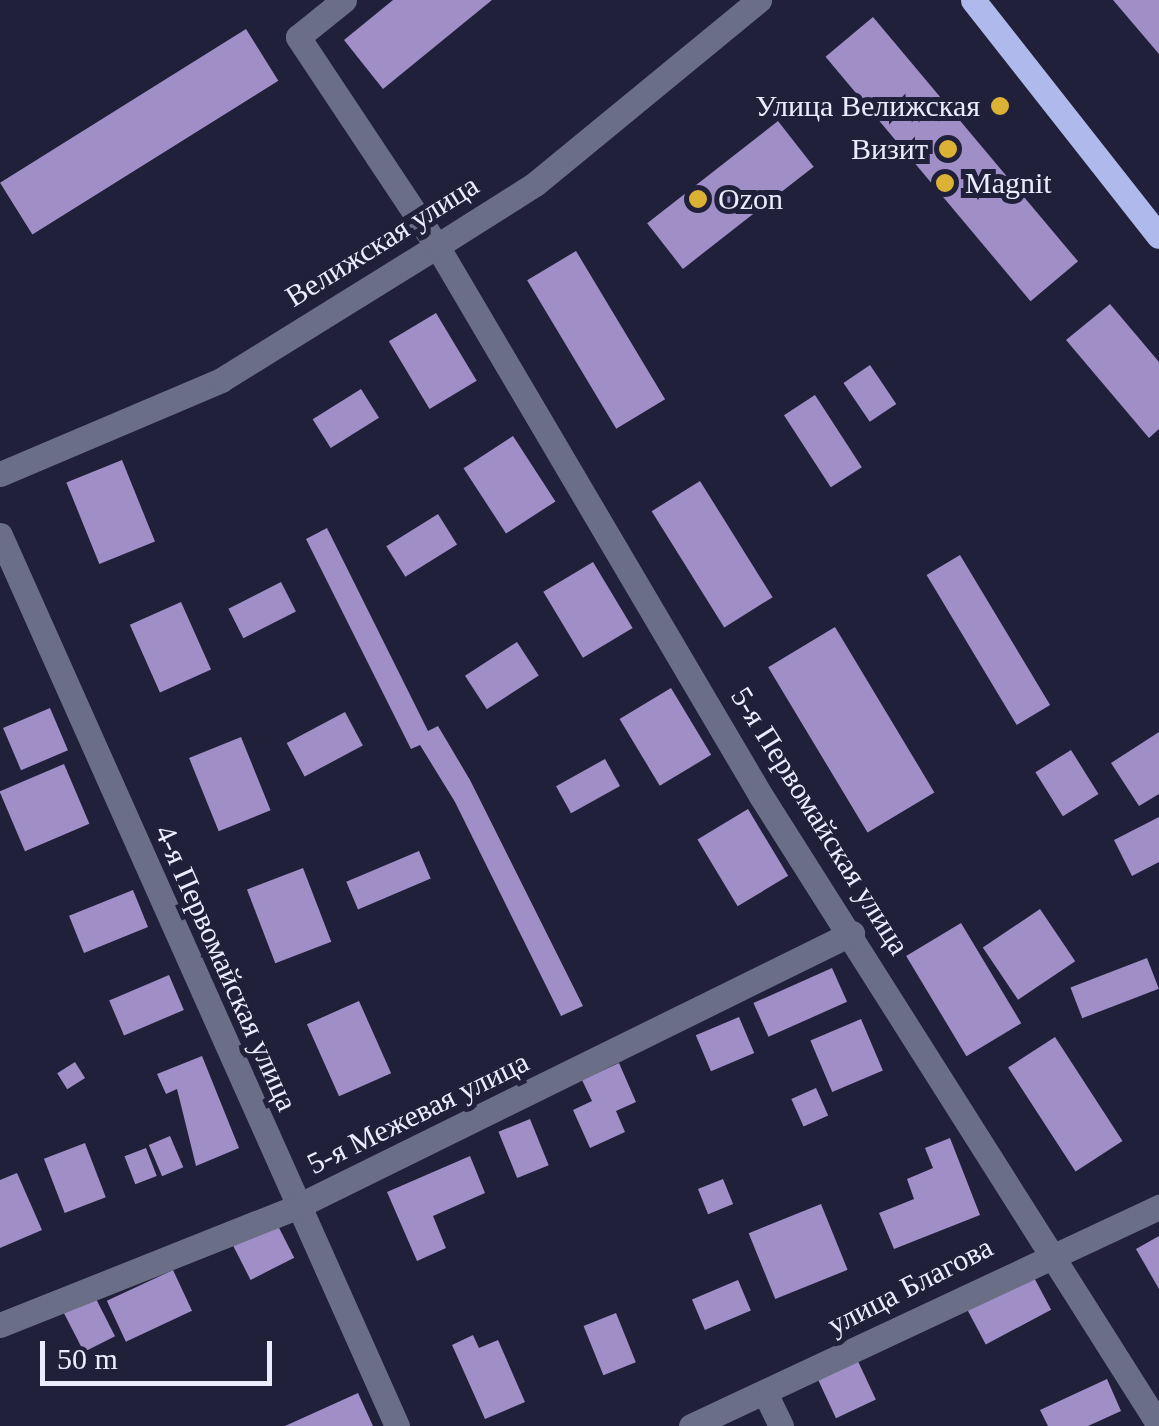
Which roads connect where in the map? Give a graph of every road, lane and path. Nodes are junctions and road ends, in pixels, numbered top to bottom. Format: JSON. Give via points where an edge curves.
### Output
{"nodes":[{"id":1,"x":344,"y":0,"type":"edge"},
{"id":2,"x":759,"y":0,"type":"edge"},
{"id":3,"x":973,"y":0,"type":"edge"},
{"id":4,"x":1159,"y":236,"type":"edge"},
{"id":5,"x":437,"y":246,"type":"junction"},
{"id":6,"x":0,"y":474,"type":"edge"},
{"id":7,"x":0,"y":535,"type":"edge"},
{"id":8,"x":852,"y":933,"type":"junction"},
{"id":9,"x":296,"y":1207,"type":"junction"},
{"id":10,"x":1159,"y":1207,"type":"edge"},
{"id":11,"x":1050,"y":1252,"type":"junction"},
{"id":12,"x":0,"y":1325,"type":"edge"},
{"id":13,"x":766,"y":1395,"type":"junction"},
{"id":14,"x":1159,"y":1425,"type":"edge"},
{"id":15,"x":397,"y":1426,"type":"edge"},
{"id":16,"x":692,"y":1426,"type":"edge"},
{"id":17,"x":781,"y":1426,"type":"edge"}],
"edges":[{"from":1,"to":5,"type":"street","name":"5-я Первомайская улица","via":[[298,37]]},
{"from":2,"to":5,"type":"street","name":"Велижская улица","via":[[535,184]]},
{"from":3,"to":4,"type":"main road"},
{"from":5,"to":6,"type":"street","name":"Велижская улица","via":[[222,380]]},
{"from":5,"to":8,"type":"street","name":"5-я Первомайская улица"},
{"from":7,"to":9,"type":"street","name":"4-я Первомайская улица"},
{"from":8,"to":9,"type":"street","name":"5-я Межевая улица"},
{"from":8,"to":11,"type":"street","name":"5-я Первомайская улица"},
{"from":9,"to":12,"type":"street","name":"5-я Межевая улица"},
{"from":9,"to":15,"type":"street","name":"4-я Первомайская улица"},
{"from":10,"to":11,"type":"street","name":"улица Благова"},
{"from":11,"to":13,"type":"street","name":"улица Благова"},
{"from":11,"to":14,"type":"street","name":"5-я Первомайская улица"},
{"from":13,"to":16,"type":"street","name":"улица Благова"},
{"from":13,"to":17,"type":"street"}]}
